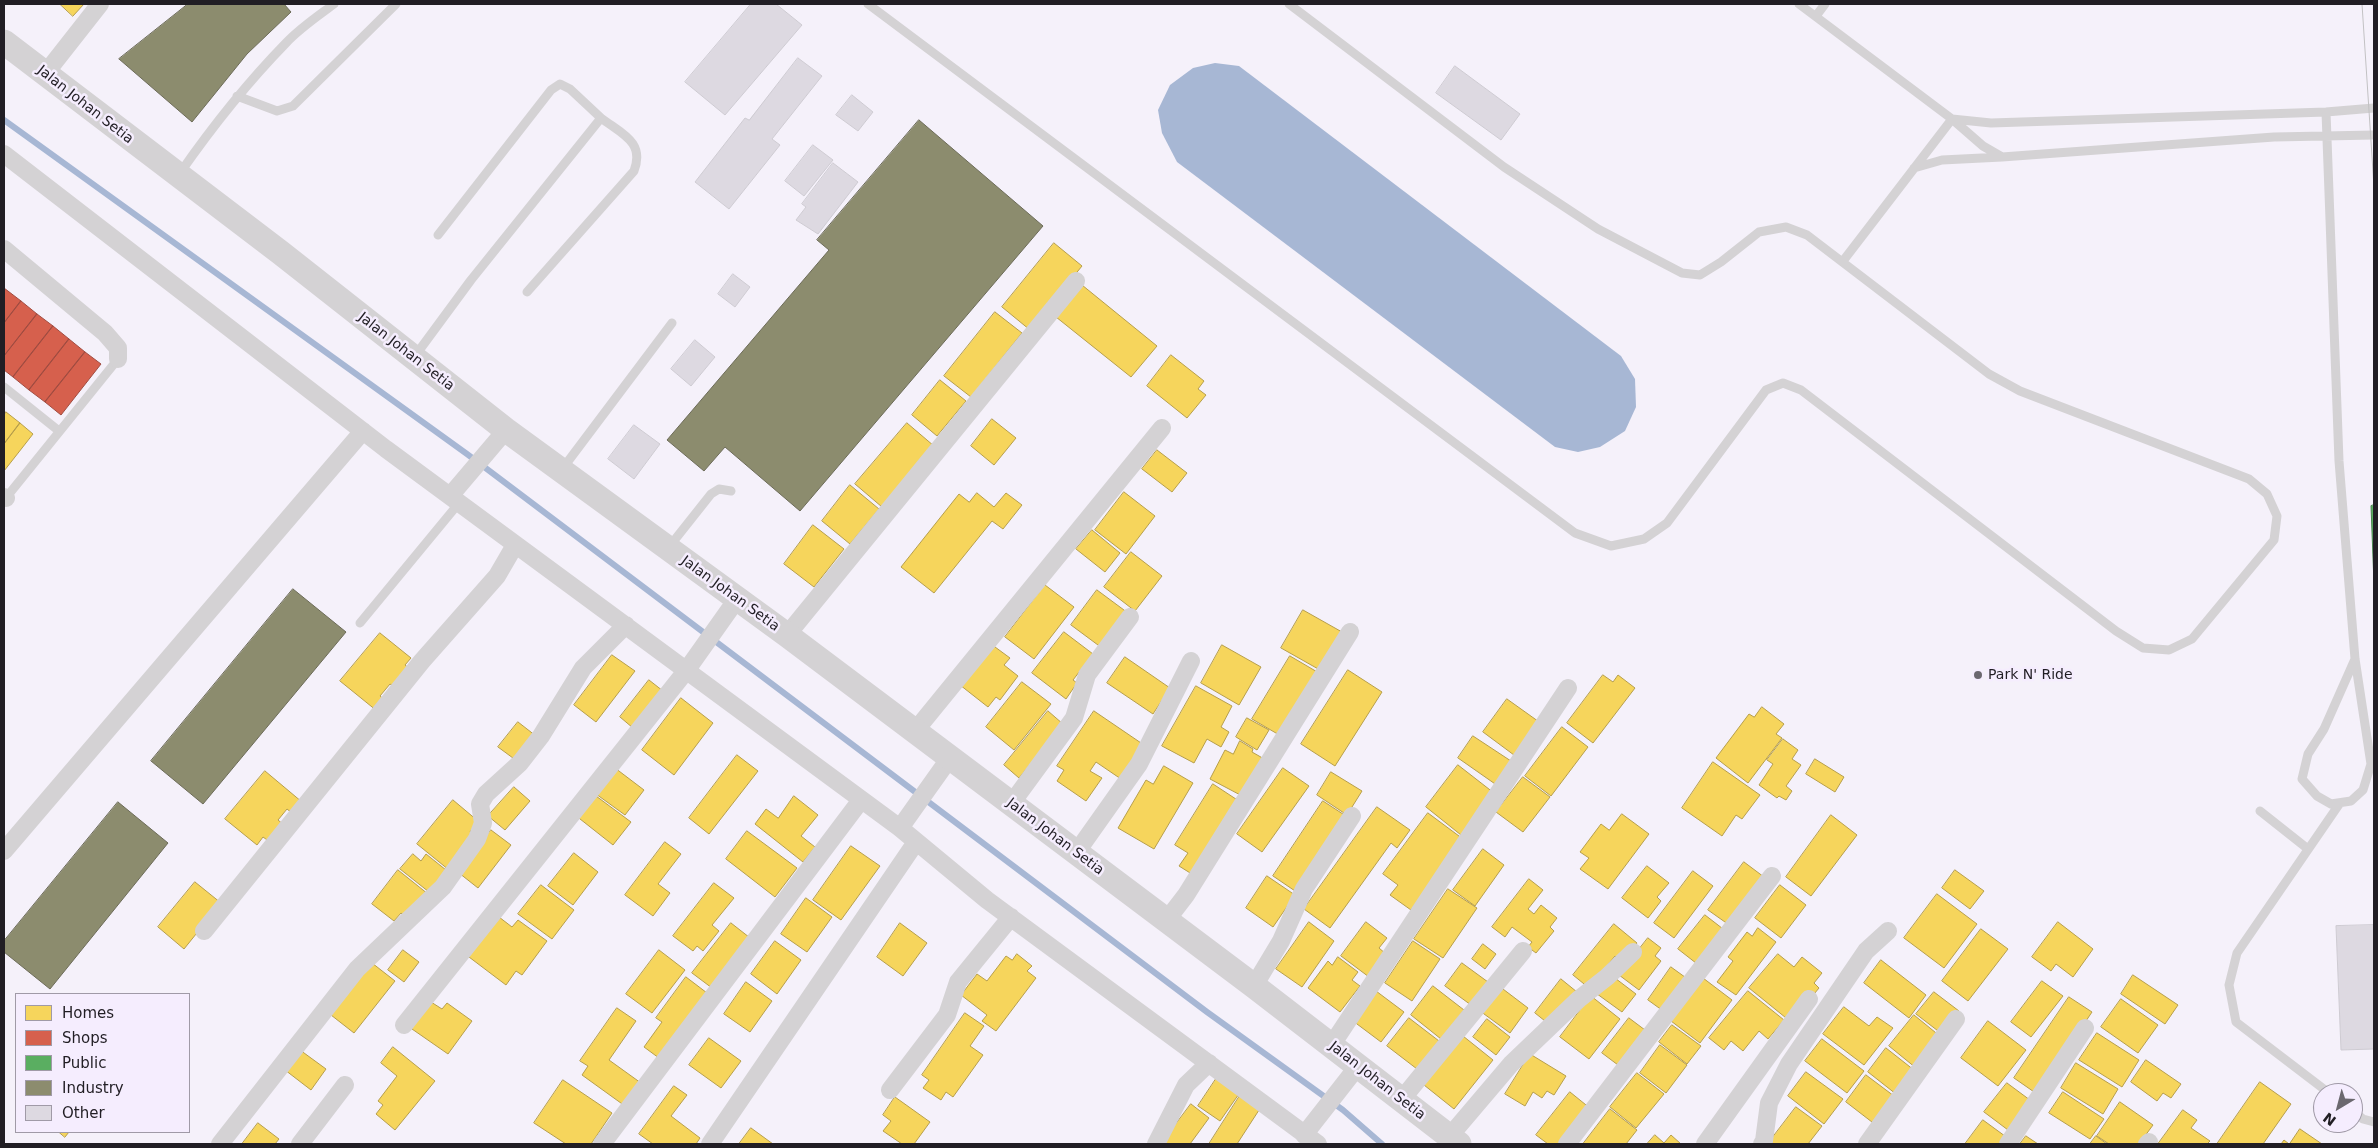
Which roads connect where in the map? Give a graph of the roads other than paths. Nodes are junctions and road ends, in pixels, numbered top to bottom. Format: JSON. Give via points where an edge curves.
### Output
{"nodes":[{"id":1,"x":100,"y":4,"type":"edge"},
{"id":2,"x":334,"y":4,"type":"edge"},
{"id":3,"x":396,"y":4,"type":"edge"},
{"id":4,"x":868,"y":4,"type":"edge"},
{"id":5,"x":1289,"y":4,"type":"edge"},
{"id":6,"x":1799,"y":4,"type":"edge"},
{"id":7,"x":1825,"y":4,"type":"edge"},
{"id":8,"x":1816,"y":16,"type":"junction"},
{"id":9,"x":6,"y":49,"type":"edge"},
{"id":10,"x":45,"y":74,"type":"junction"},
{"id":11,"x":237,"y":96,"type":"junction"},
{"id":12,"x":2374,"y":108,"type":"edge"},
{"id":13,"x":2326,"y":112,"type":"junction"},
{"id":14,"x":601,"y":118,"type":"junction"},
{"id":15,"x":1952,"y":119,"type":"junction"},
{"id":16,"x":2327,"y":134,"type":"junction"},
{"id":17,"x":2374,"y":135,"type":"edge"},
{"id":18,"x":4,"y":154,"type":"edge"},
{"id":19,"x":2002,"y":157,"type":"junction"},
{"id":20,"x":1914,"y":168,"type":"junction"},
{"id":21,"x":178,"y":177,"type":"junction"},
{"id":22,"x":438,"y":235,"type":"dead end"},
{"id":23,"x":4,"y":249,"type":"edge"},
{"id":24,"x":1843,"y":261,"type":"junction"},
{"id":25,"x":1076,"y":281,"type":"dead end"},
{"id":26,"x":527,"y":292,"type":"dead end"},
{"id":27,"x":672,"y":323,"type":"dead end"},
{"id":28,"x":413,"y":358,"type":"junction"},
{"id":29,"x":118,"y":359,"type":"joint"},
{"id":30,"x":4,"y":388,"type":"edge"},
{"id":31,"x":1162,"y":428,"type":"dead end"},
{"id":32,"x":59,"y":431,"type":"junction"},
{"id":33,"x":363,"y":431,"type":"junction"},
{"id":34,"x":498,"y":438,"type":"junction"},
{"id":35,"x":561,"y":470,"type":"junction"},
{"id":36,"x":731,"y":491,"type":"dead end"},
{"id":37,"x":456,"y":495,"type":"junction"},
{"id":38,"x":4,"y":498,"type":"edge"},
{"id":39,"x":515,"y":545,"type":"junction"},
{"id":40,"x":668,"y":549,"type":"junction"},
{"id":41,"x":737,"y":600,"type":"junction"},
{"id":42,"x":1130,"y":617,"type":"dead end"},
{"id":43,"x":360,"y":623,"type":"dead end"},
{"id":44,"x":626,"y":625,"type":"junction"},
{"id":45,"x":1350,"y":632,"type":"dead end"},
{"id":46,"x":787,"y":635,"type":"junction"},
{"id":47,"x":2355,"y":659,"type":"junction"},
{"id":48,"x":1191,"y":661,"type":"dead end"},
{"id":49,"x":690,"y":664,"type":"junction"},
{"id":50,"x":1568,"y":688,"type":"dead end"},
{"id":51,"x":918,"y":728,"type":"junction"},
{"id":52,"x":950,"y":759,"type":"junction"},
{"id":53,"x":861,"y":800,"type":"junction"},
{"id":54,"x":1014,"y":801,"type":"junction"},
{"id":55,"x":2340,"y":803,"type":"junction"},
{"id":56,"x":2260,"y":811,"type":"dead end"},
{"id":57,"x":1352,"y":816,"type":"dead end"},
{"id":58,"x":904,"y":822,"type":"junction"},
{"id":59,"x":916,"y":842,"type":"junction"},
{"id":60,"x":1079,"y":849,"type":"junction"},
{"id":61,"x":2308,"y":849,"type":"junction"},
{"id":62,"x":4,"y":851,"type":"edge"},
{"id":63,"x":1772,"y":876,"type":"dead end"},
{"id":64,"x":1170,"y":916,"type":"junction"},
{"id":65,"x":1011,"y":917,"type":"junction"},
{"id":66,"x":204,"y":930,"type":"dead end"},
{"id":67,"x":1888,"y":931,"type":"dead end"},
{"id":68,"x":1523,"y":951,"type":"dead end"},
{"id":69,"x":1633,"y":952,"type":"dead end"},
{"id":70,"x":1254,"y":986,"type":"junction"},
{"id":71,"x":1809,"y":999,"type":"dead end"},
{"id":72,"x":1956,"y":1019,"type":"dead end"},
{"id":73,"x":404,"y":1025,"type":"dead end"},
{"id":74,"x":2085,"y":1028,"type":"dead end"},
{"id":75,"x":1331,"y":1046,"type":"junction"},
{"id":76,"x":1209,"y":1063,"type":"junction"},
{"id":77,"x":1351,"y":1075,"type":"junction"},
{"id":78,"x":2316,"y":1083,"type":"edge"},
{"id":79,"x":345,"y":1085,"type":"dead end"},
{"id":80,"x":890,"y":1090,"type":"dead end"},
{"id":81,"x":1402,"y":1099,"type":"junction"},
{"id":82,"x":1308,"y":1137,"type":"edge"},
{"id":83,"x":1454,"y":1141,"type":"edge"},
{"id":84,"x":220,"y":1144,"type":"edge"},
{"id":85,"x":300,"y":1144,"type":"edge"},
{"id":86,"x":602,"y":1144,"type":"edge"},
{"id":87,"x":710,"y":1144,"type":"edge"},
{"id":88,"x":1156,"y":1144,"type":"edge"},
{"id":89,"x":1566,"y":1144,"type":"edge"},
{"id":90,"x":1705,"y":1144,"type":"edge"},
{"id":91,"x":1762,"y":1144,"type":"edge"},
{"id":92,"x":1867,"y":1144,"type":"edge"},
{"id":93,"x":2008,"y":1144,"type":"edge"}],
"edges":[{"from":1,"to":10,"type":"street"},
{"from":2,"to":11,"type":"lane","via":[[287,41]]},
{"from":3,"to":11,"type":"lane","via":[[294,106],[277,110]]},
{"from":4,"to":24,"type":"lane","via":[[1575,533],[1611,546],[1644,539],[1668,523],[1766,390],[1783,382],[1801,390],[2136,644],[2143,648],[2169,650],[2192,639],[2274,540],[2277,516],[2267,494],[2248,479],[2004,383]]},
{"from":5,"to":24,"type":"lane","via":[[1504,167],[1598,229],[1682,273],[1700,274],[1759,232],[1786,227],[1807,235]]},
{"from":6,"to":8,"type":"lane"},
{"from":7,"to":8,"type":"lane"},
{"from":8,"to":15,"type":"lane"},
{"from":9,"to":10,"type":"main road","name":"Jalan Johan Setia"},
{"from":10,"to":21,"type":"main road","name":"Jalan Johan Setia"},
{"from":11,"to":21,"type":"lane"},
{"from":12,"to":13,"type":"lane"},
{"from":13,"to":15,"type":"lane","via":[[1991,123]]},
{"from":13,"to":16,"type":"lane"},
{"from":14,"to":22,"type":"lane","via":[[570,89],[560,84],[550,90]]},
{"from":14,"to":26,"type":"lane","via":[[632,141],[637,149],[634,171]]},
{"from":14,"to":28,"type":"lane"},
{"from":15,"to":19,"type":"lane"},
{"from":15,"to":20,"type":"lane"},
{"from":16,"to":17,"type":"lane"},
{"from":16,"to":19,"type":"lane"},
{"from":16,"to":47,"type":"lane","via":[[2339,461]]},
{"from":18,"to":33,"type":"street"},
{"from":19,"to":20,"type":"lane","via":[[1942,160]]},
{"from":20,"to":24,"type":"lane"},
{"from":21,"to":28,"type":"main road","name":"Jalan Johan Setia"},
{"from":23,"to":29,"type":"street","via":[[105,333],[118,348]]},
{"from":25,"to":46,"type":"street"},
{"from":27,"to":35,"type":"lane"},
{"from":28,"to":34,"type":"main road","name":"Jalan Johan Setia"},
{"from":29,"to":32,"type":"lane"},
{"from":30,"to":32,"type":"lane"},
{"from":31,"to":51,"type":"street"},
{"from":32,"to":38,"type":"lane"},
{"from":33,"to":37,"type":"street"},
{"from":33,"to":62,"type":"street"},
{"from":34,"to":35,"type":"main road","name":"Jalan Johan Setia"},
{"from":34,"to":37,"type":"street"},
{"from":35,"to":40,"type":"main road","name":"Jalan Johan Setia"},
{"from":36,"to":40,"type":"lane","via":[[719,489],[711,494]]},
{"from":37,"to":39,"type":"street"},
{"from":37,"to":43,"type":"lane"},
{"from":39,"to":44,"type":"street"},
{"from":39,"to":66,"type":"street","via":[[497,576],[422,661]]},
{"from":40,"to":41,"type":"main road","name":"Jalan Johan Setia"},
{"from":41,"to":46,"type":"main road","name":"Jalan Johan Setia"},
{"from":41,"to":49,"type":"street"},
{"from":42,"to":54,"type":"street","via":[[1087,675],[1074,718]]},
{"from":44,"to":49,"type":"street"},
{"from":44,"to":84,"type":"street","via":[[583,668],[541,736],[520,763],[486,794],[480,804],[483,823],[477,839],[443,886],[357,969]]},
{"from":45,"to":64,"type":"street"},
{"from":46,"to":51,"type":"main road","name":"Jalan Johan Setia"},
{"from":47,"to":55,"type":"lane","via":[[2371,764],[2363,790],[2351,801]]},
{"from":47,"to":55,"type":"lane","via":[[2324,729],[2308,754],[2302,779],[2317,796],[2331,804]]},
{"from":48,"to":60,"type":"street","via":[[1139,764]]},
{"from":49,"to":53,"type":"street"},
{"from":49,"to":73,"type":"street"},
{"from":50,"to":75,"type":"street"},
{"from":51,"to":52,"type":"main road","name":"Jalan Johan Setia"},
{"from":52,"to":54,"type":"main road","name":"Jalan Johan Setia"},
{"from":52,"to":58,"type":"street"},
{"from":53,"to":58,"type":"street"},
{"from":53,"to":86,"type":"street"},
{"from":54,"to":60,"type":"main road","name":"Jalan Johan Setia"},
{"from":55,"to":61,"type":"lane"},
{"from":56,"to":61,"type":"lane"},
{"from":57,"to":70,"type":"street","via":[[1304,889],[1281,941]]},
{"from":58,"to":59,"type":"street"},
{"from":59,"to":65,"type":"street"},
{"from":59,"to":87,"type":"street"},
{"from":60,"to":64,"type":"main road","name":"Jalan Johan Setia"},
{"from":61,"to":78,"type":"lane","via":[[2237,953],[2229,985],[2236,1022]]},
{"from":63,"to":89,"type":"street"},
{"from":64,"to":70,"type":"main road","name":"Jalan Johan Setia"},
{"from":65,"to":76,"type":"street"},
{"from":65,"to":80,"type":"street","via":[[958,982],[946,1015]]},
{"from":67,"to":91,"type":"street","via":[[1866,951],[1789,1064],[1769,1103]]},
{"from":68,"to":81,"type":"street"},
{"from":69,"to":83,"type":"street","via":[[1511,1064]]},
{"from":70,"to":75,"type":"main road","name":"Jalan Johan Setia"},
{"from":71,"to":90,"type":"street"},
{"from":72,"to":92,"type":"street"},
{"from":74,"to":93,"type":"street"},
{"from":75,"to":77,"type":"main road","name":"Jalan Johan Setia"},
{"from":76,"to":82,"type":"street"},
{"from":76,"to":88,"type":"street","via":[[1186,1085]]},
{"from":77,"to":81,"type":"main road","name":"Jalan Johan Setia"},
{"from":77,"to":82,"type":"street"},
{"from":79,"to":85,"type":"street"},
{"from":81,"to":83,"type":"main road","name":"Jalan Johan Setia"}]}
